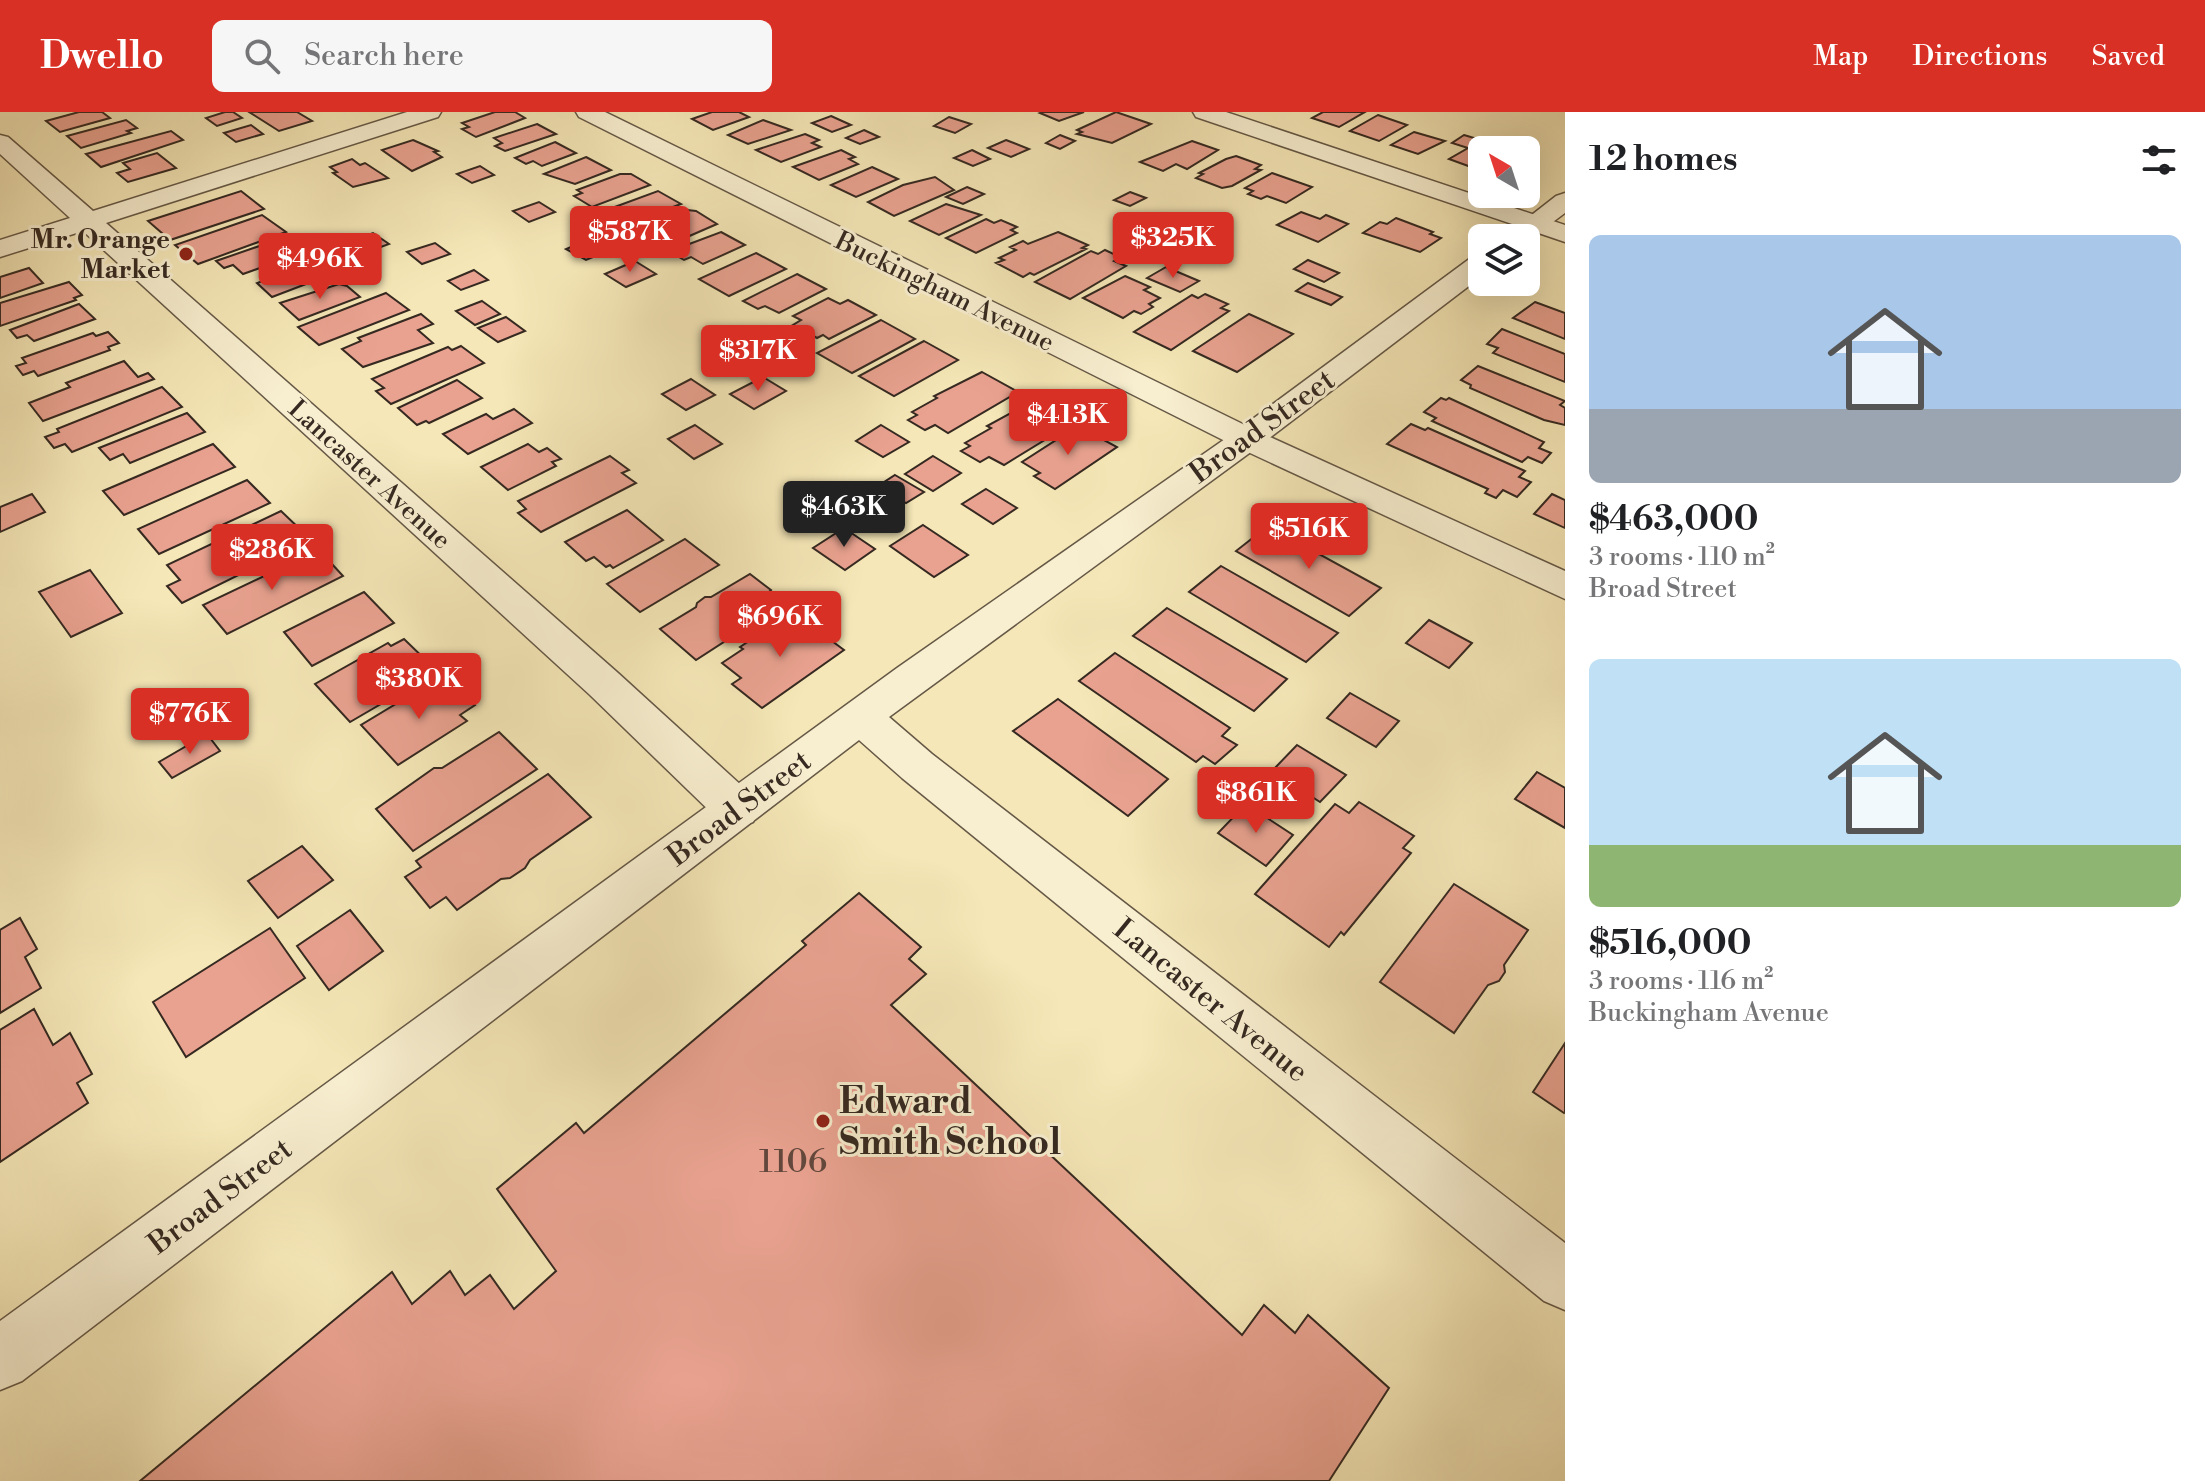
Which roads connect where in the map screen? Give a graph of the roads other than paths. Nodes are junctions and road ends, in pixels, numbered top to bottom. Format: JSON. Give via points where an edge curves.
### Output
{"nodes":[{"id":1,"x":430,"y":112,"type":"edge"},
{"id":2,"x":587,"y":112,"type":"edge"},
{"id":3,"x":1204,"y":112,"type":"edge"},
{"id":4,"x":0,"y":142,"type":"edge"},
{"id":5,"x":1565,"y":201,"type":"edge"},
{"id":6,"x":88,"y":222,"type":"junction"},
{"id":7,"x":1506,"y":224,"type":"edge"},
{"id":8,"x":1534,"y":224,"type":"edge"},
{"id":9,"x":1540,"y":232,"type":"edge"},
{"id":10,"x":1565,"y":234,"type":"edge"},
{"id":11,"x":0,"y":249,"type":"edge"},
{"id":12,"x":1468,"y":273,"type":"edge"},
{"id":13,"x":1247,"y":439,"type":"junction"},
{"id":14,"x":1565,"y":586,"type":"edge"},
{"id":15,"x":861,"y":717,"type":"junction"},
{"id":16,"x":737,"y":809,"type":"junction"},
{"id":17,"x":1565,"y":1280,"type":"edge"},
{"id":18,"x":0,"y":1359,"type":"edge"}],
"edges":[{"from":1,"to":6,"type":"street"},
{"from":2,"to":13,"type":"street","name":"Buckingham Avenue"},
{"from":3,"to":7,"type":"street"},
{"from":4,"to":6,"type":"street","name":"Lancaster Avenue"},
{"from":5,"to":8,"type":"street"},
{"from":6,"to":11,"type":"street"},
{"from":6,"to":16,"type":"street","name":"Lancaster Avenue"},
{"from":9,"to":10,"type":"street"},
{"from":12,"to":13,"type":"street","name":"Broad Street"},
{"from":13,"to":14,"type":"street","name":"Buckingham Avenue"},
{"from":13,"to":15,"type":"street","name":"Broad Street"},
{"from":15,"to":16,"type":"street","name":"Broad Street"},
{"from":15,"to":17,"type":"street","name":"Lancaster Avenue"},
{"from":16,"to":18,"type":"street","name":"Broad Street"}]}
